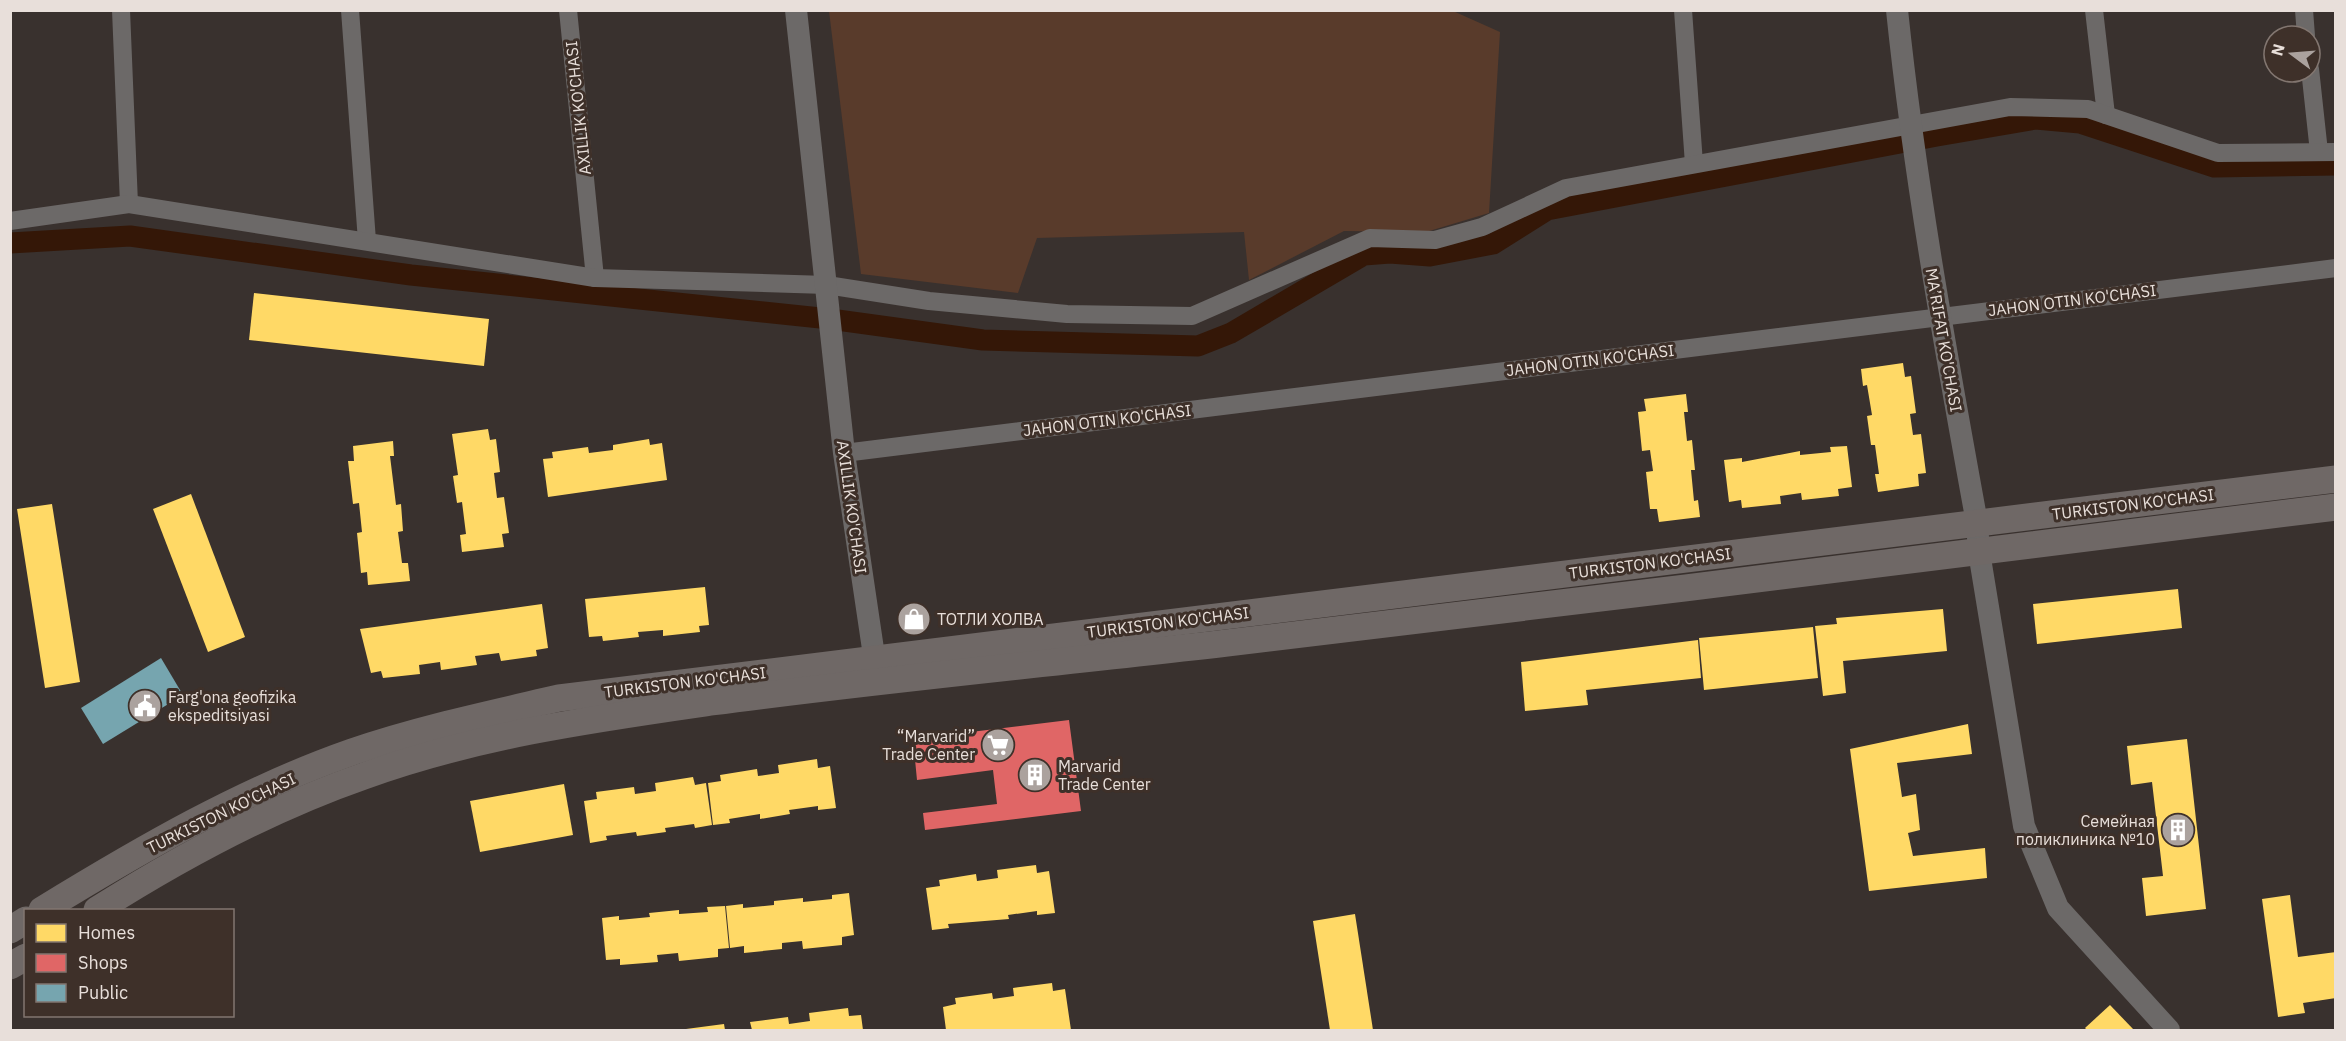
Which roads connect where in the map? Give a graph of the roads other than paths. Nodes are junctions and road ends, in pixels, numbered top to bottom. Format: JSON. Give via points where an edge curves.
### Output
{"nodes":[{"id":1,"x":121,"y":10,"type":"edge"},
{"id":2,"x":350,"y":10,"type":"edge"},
{"id":3,"x":568,"y":10,"type":"edge"},
{"id":4,"x":796,"y":10,"type":"edge"},
{"id":5,"x":1683,"y":10,"type":"edge"},
{"id":6,"x":1897,"y":10,"type":"edge"},
{"id":7,"x":2094,"y":10,"type":"edge"},
{"id":8,"x":2313,"y":84,"type":"edge"},
{"id":9,"x":2106,"y":115,"type":"junction"},
{"id":10,"x":1909,"y":126,"type":"junction"},
{"id":11,"x":2327,"y":152,"type":"edge"},
{"id":12,"x":1694,"y":164,"type":"junction"},
{"id":13,"x":129,"y":204,"type":"junction"},
{"id":14,"x":10,"y":221,"type":"edge"},
{"id":15,"x":367,"y":241,"type":"junction"},
{"id":16,"x":2336,"y":268,"type":"edge"},
{"id":17,"x":595,"y":278,"type":"junction"},
{"id":18,"x":827,"y":290,"type":"junction"},
{"id":19,"x":1939,"y":317,"type":"junction"},
{"id":20,"x":843,"y":453,"type":"junction"},
{"id":21,"x":2336,"y":479,"type":"edge"},
{"id":22,"x":2336,"y":507,"type":"edge"},
{"id":23,"x":1977,"y":523,"type":"junction"},
{"id":24,"x":1979,"y":552,"type":"junction"},
{"id":25,"x":876,"y":669,"type":"junction"},
{"id":26,"x":44,"y":909,"type":"edge"},
{"id":27,"x":99,"y":909,"type":"edge"},
{"id":28,"x":24,"y":921,"type":"edge"},
{"id":29,"x":10,"y":930,"type":"edge"},
{"id":30,"x":24,"y":958,"type":"edge"},
{"id":31,"x":10,"y":966,"type":"edge"},
{"id":32,"x":2169,"y":1030,"type":"edge"}],
"edges":[{"from":1,"to":13,"type":"street"},
{"from":2,"to":15,"type":"street"},
{"from":3,"to":17,"type":"street","name":"AXILLIK KO'CHASI"},
{"from":4,"to":18,"type":"street"},
{"from":5,"to":12,"type":"street"},
{"from":6,"to":10,"type":"street"},
{"from":7,"to":9,"type":"street"},
{"from":8,"to":11,"type":"street"},
{"from":9,"to":10,"type":"street","via":[[2088,108],[2010,107]]},
{"from":9,"to":11,"type":"street","via":[[2218,153]]},
{"from":10,"to":12,"type":"street"},
{"from":10,"to":19,"type":"street","name":"MA’RIFAT KO'CHASI"},
{"from":12,"to":18,"type":"street","via":[[1566,188],[1482,227],[1435,240],[1370,238],[1192,316],[1067,314]]},
{"from":13,"to":14,"type":"street"},
{"from":13,"to":15,"type":"street"},
{"from":15,"to":17,"type":"street"},
{"from":16,"to":19,"type":"street","name":"JAHON OTIN KO'CHASI"},
{"from":17,"to":18,"type":"street"},
{"from":18,"to":20,"type":"street","name":"AXILLIK KO'CHASI"},
{"from":19,"to":20,"type":"street","name":"JAHON OTIN KO'CHASI"},
{"from":19,"to":23,"type":"street","name":"MA’RIFAT KO'CHASI"},
{"from":20,"to":25,"type":"street","name":"AXILLIK KO'CHASI"},
{"from":21,"to":23,"type":"main road","name":"TURKISTON KO'CHASI"},
{"from":22,"to":24,"type":"main road","name":"TURKISTON KO'CHASI"},
{"from":23,"to":24,"type":"street","name":"MA’RIFAT KO'CHASI"},
{"from":23,"to":25,"type":"main road","name":"TURKISTON KO'CHASI"},
{"from":24,"to":25,"type":"main road","name":"TURKISTON KO'CHASI","via":[[1138,653]]},
{"from":24,"to":32,"type":"street","name":"MA’RIFAT KO'CHASI","via":[[2024,826],[2058,908]]},
{"from":25,"to":26,"type":"main road","name":"TURKISTON KO'CHASI","via":[[559,698],[352,752],[242,799],[121,862]]},
{"from":25,"to":27,"type":"main road","name":"TURKISTON KO'CHASI","via":[[479,740],[364,775],[254,820]]},
{"from":28,"to":29,"type":"main road"},
{"from":30,"to":31,"type":"main road"}]}
